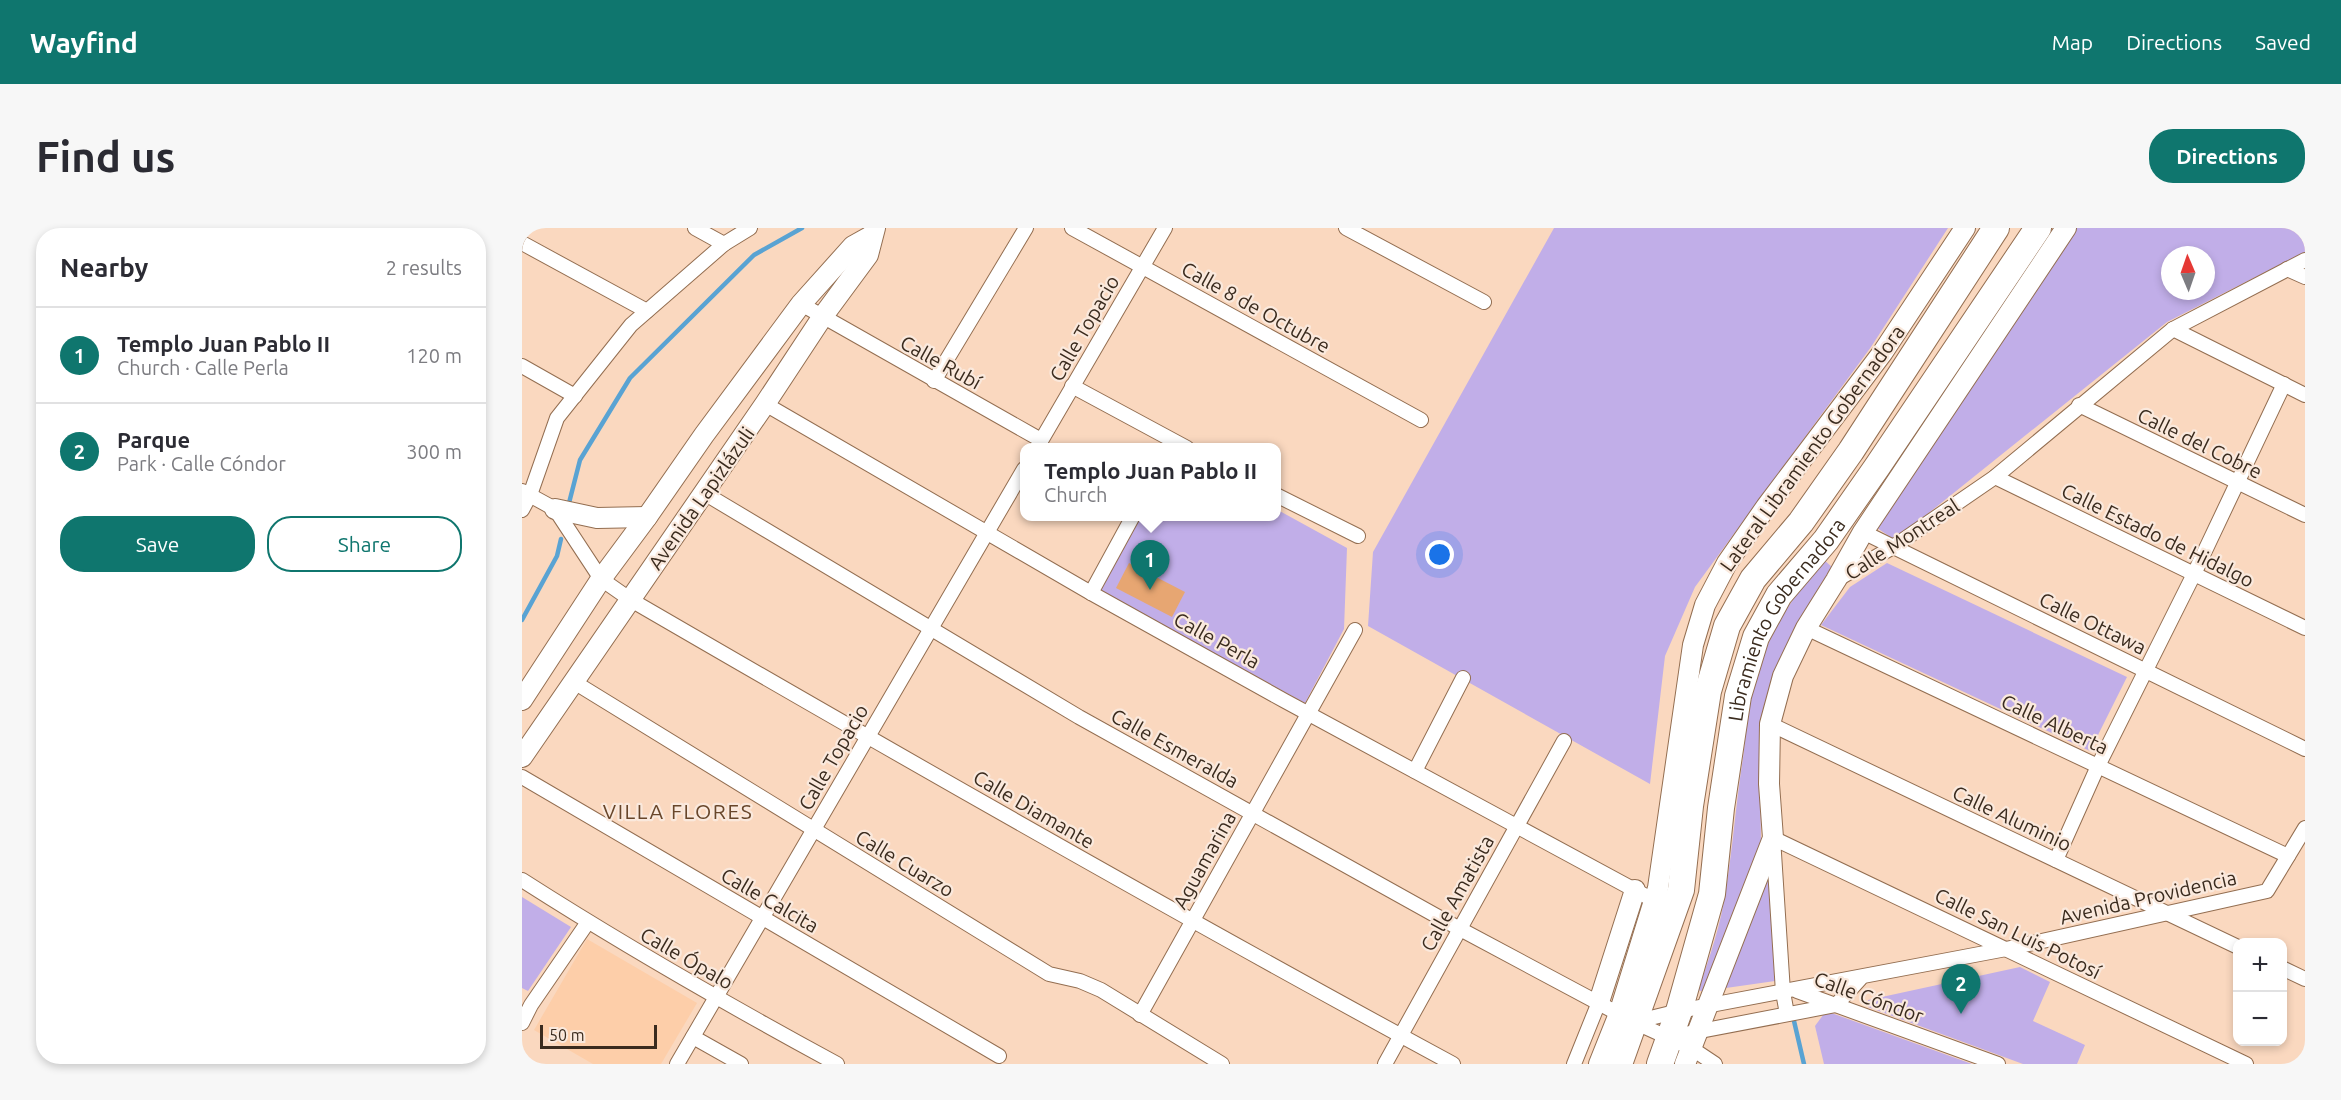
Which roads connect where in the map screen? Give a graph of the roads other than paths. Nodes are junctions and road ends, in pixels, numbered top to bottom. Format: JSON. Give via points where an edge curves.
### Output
{"nodes":[{"id":1,"x":695,"y":228,"type":"edge"},
{"id":2,"x":750,"y":228,"type":"edge"},
{"id":3,"x":1026,"y":228,"type":"edge"},
{"id":4,"x":1072,"y":228,"type":"edge"},
{"id":5,"x":1165,"y":228,"type":"edge"},
{"id":6,"x":1346,"y":228,"type":"edge"},
{"id":7,"x":1965,"y":228,"type":"edge"},
{"id":8,"x":1996,"y":228,"type":"edge"},
{"id":9,"x":2038,"y":228,"type":"edge"},
{"id":10,"x":2066,"y":228,"type":"edge"},
{"id":11,"x":873,"y":232,"type":"edge"},
{"id":12,"x":522,"y":243,"type":"edge"},
{"id":13,"x":724,"y":244,"type":"junction"},
{"id":14,"x":2305,"y":260,"type":"edge"},
{"id":15,"x":1142,"y":267,"type":"junction"},
{"id":16,"x":2287,"y":269,"type":"junction"},
{"id":17,"x":2305,"y":277,"type":"edge"},
{"id":18,"x":1484,"y":302,"type":"dead end"},
{"id":19,"x":801,"y":304,"type":"junction"},
{"id":20,"x":648,"y":311,"type":"junction"},
{"id":21,"x":823,"y":316,"type":"junction"},
{"id":22,"x":2173,"y":329,"type":"junction"},
{"id":23,"x":522,"y":366,"type":"edge"},
{"id":24,"x":934,"y":381,"type":"junction"},
{"id":25,"x":2284,"y":384,"type":"junction"},
{"id":26,"x":1072,"y":386,"type":"junction"},
{"id":27,"x":2305,"y":395,"type":"edge"},
{"id":28,"x":575,"y":396,"type":"junction"},
{"id":29,"x":765,"y":404,"type":"junction"},
{"id":30,"x":2079,"y":405,"type":"junction"},
{"id":31,"x":1421,"y":420,"type":"dead end"},
{"id":32,"x":1037,"y":443,"type":"edge"},
{"id":33,"x":1040,"y":443,"type":"edge"},
{"id":34,"x":1170,"y":443,"type":"edge"},
{"id":35,"x":1020,"y":476,"type":"edge"},
{"id":36,"x":1995,"y":477,"type":"junction"},
{"id":37,"x":2237,"y":482,"type":"junction"},
{"id":38,"x":526,"y":493,"type":"edge"},
{"id":39,"x":704,"y":493,"type":"junction"},
{"id":40,"x":1281,"y":498,"type":"edge"},
{"id":41,"x":555,"y":509,"type":"junction"},
{"id":42,"x":522,"y":510,"type":"edge"},
{"id":43,"x":2305,"y":515,"type":"edge"},
{"id":44,"x":647,"y":517,"type":"junction"},
{"id":45,"x":1130,"y":521,"type":"edge"},
{"id":46,"x":1863,"y":532,"type":"junction"},
{"id":47,"x":986,"y":534,"type":"junction"},
{"id":48,"x":1358,"y":536,"type":"dead end"},
{"id":49,"x":1893,"y":547,"type":"junction"},
{"id":50,"x":2194,"y":574,"type":"junction"},
{"id":51,"x":602,"y":579,"type":"junction"},
{"id":52,"x":1836,"y":580,"type":"junction"},
{"id":53,"x":1091,"y":593,"type":"junction"},
{"id":54,"x":631,"y":600,"type":"junction"},
{"id":55,"x":931,"y":628,"type":"junction"},
{"id":56,"x":1806,"y":628,"type":"junction"},
{"id":57,"x":2305,"y":628,"type":"edge"},
{"id":58,"x":1355,"y":630,"type":"dead end"},
{"id":59,"x":2145,"y":670,"type":"junction"},
{"id":60,"x":1463,"y":678,"type":"dead end"},
{"id":61,"x":574,"y":682,"type":"junction"},
{"id":62,"x":522,"y":700,"type":"edge"},
{"id":63,"x":1308,"y":713,"type":"junction"},
{"id":64,"x":1770,"y":724,"type":"junction"},
{"id":65,"x":867,"y":738,"type":"junction"},
{"id":66,"x":1564,"y":741,"type":"dead end"},
{"id":67,"x":2305,"y":749,"type":"edge"},
{"id":68,"x":522,"y":757,"type":"edge"},
{"id":69,"x":2098,"y":766,"type":"junction"},
{"id":70,"x":1415,"y":771,"type":"junction"},
{"id":71,"x":522,"y":777,"type":"edge"},
{"id":72,"x":1252,"y":813,"type":"junction"},
{"id":73,"x":1517,"y":826,"type":"junction"},
{"id":74,"x":2305,"y":828,"type":"edge"},
{"id":75,"x":813,"y":830,"type":"junction"},
{"id":76,"x":1773,"y":838,"type":"junction"},
{"id":77,"x":2288,"y":856,"type":"junction"},
{"id":78,"x":2056,"y":860,"type":"junction"},
{"id":79,"x":522,"y":880,"type":"edge"},
{"id":80,"x":1635,"y":890,"type":"junction"},
{"id":81,"x":1654,"y":901,"type":"junction"},
{"id":82,"x":2165,"y":912,"type":"junction"},
{"id":83,"x":762,"y":917,"type":"junction"},
{"id":84,"x":1192,"y":921,"type":"junction"},
{"id":85,"x":588,"y":922,"type":"junction"},
{"id":86,"x":1460,"y":929,"type":"junction"},
{"id":87,"x":2233,"y":945,"type":"edge"},
{"id":88,"x":2006,"y":949,"type":"junction"},
{"id":89,"x":2287,"y":970,"type":"edge"},
{"id":90,"x":1860,"y":979,"type":"junction"},
{"id":91,"x":2305,"y":979,"type":"edge"},
{"id":92,"x":1789,"y":991,"type":"junction"},
{"id":93,"x":715,"y":998,"type":"junction"},
{"id":94,"x":1599,"y":1002,"type":"junction"},
{"id":95,"x":526,"y":1003,"type":"edge"},
{"id":96,"x":1836,"y":1005,"type":"junction"},
{"id":97,"x":1707,"y":1006,"type":"junction"},
{"id":98,"x":1679,"y":1011,"type":"junction"},
{"id":99,"x":1787,"y":1014,"type":"junction"},
{"id":100,"x":1140,"y":1015,"type":"junction"},
{"id":101,"x":1627,"y":1018,"type":"junction"},
{"id":102,"x":522,"y":1023,"type":"edge"},
{"id":103,"x":1401,"y":1036,"type":"junction"},
{"id":104,"x":693,"y":1037,"type":"junction"},
{"id":105,"x":1686,"y":1045,"type":"edge"},
{"id":106,"x":999,"y":1056,"type":"dead end"},
{"id":107,"x":677,"y":1064,"type":"edge"},
{"id":108,"x":741,"y":1064,"type":"edge"},
{"id":109,"x":837,"y":1064,"type":"edge"},
{"id":110,"x":1222,"y":1064,"type":"edge"},
{"id":111,"x":1385,"y":1064,"type":"edge"},
{"id":112,"x":1453,"y":1064,"type":"edge"},
{"id":113,"x":1574,"y":1064,"type":"edge"},
{"id":114,"x":1599,"y":1064,"type":"edge"},
{"id":115,"x":1619,"y":1064,"type":"edge"},
{"id":116,"x":1660,"y":1064,"type":"edge"},
{"id":117,"x":1715,"y":1064,"type":"edge"},
{"id":118,"x":1998,"y":1064,"type":"edge"},
{"id":119,"x":2246,"y":1064,"type":"edge"}],
"edges":[{"from":1,"to":13,"type":"street"},
{"from":2,"to":13,"type":"street"},
{"from":3,"to":24,"type":"street"},
{"from":4,"to":15,"type":"street","name":"Calle 8 de Octubre"},
{"from":5,"to":15,"type":"street","name":"Calle Topacio"},
{"from":6,"to":18,"type":"street"},
{"from":7,"to":81,"type":"street","name":"Lateral Libramiento Gobernadora","via":[[1883,352],[1727,563],[1705,604],[1693,645]]},
{"from":8,"to":101,"type":"highway","name":"Libramiento Gobernadora","via":[[1839,469],[1753,579],[1727,626],[1708,691],[1681,890]]},
{"from":9,"to":98,"type":"highway","name":"Libramiento Gobernadora","via":[[1826,540],[1779,595],[1756,637],[1738,696],[1712,894]]},
{"from":10,"to":46,"type":"street"},
{"from":11,"to":19,"type":"street","name":"Avenida Lapizlázuli","via":[[853,246]]},
{"from":11,"to":21,"type":"street","name":"Avenida Lapizlázuli","via":[[868,255]]},
{"from":12,"to":20,"type":"street"},
{"from":13,"to":20,"type":"street"},
{"from":14,"to":16,"type":"street","name":"Calle Montreal"},
{"from":15,"to":26,"type":"street","name":"Calle Topacio"},
{"from":15,"to":31,"type":"street","name":"Calle 8 de Octubre"},
{"from":16,"to":17,"type":"street"},
{"from":16,"to":22,"type":"street","name":"Calle Montreal"},
{"from":19,"to":21,"type":"street","name":"Calle Rubí"},
{"from":19,"to":44,"type":"street","name":"Avenida Lapizlázuli"},
{"from":20,"to":28,"type":"street","via":[[632,325]]},
{"from":21,"to":24,"type":"street","name":"Calle Rubí"},
{"from":21,"to":29,"type":"street","name":"Avenida Lapizlázuli"},
{"from":22,"to":25,"type":"street"},
{"from":22,"to":30,"type":"street","name":"Calle Montreal"},
{"from":23,"to":28,"type":"street"},
{"from":24,"to":32,"type":"street","name":"Calle Rubí"},
{"from":25,"to":27,"type":"street"},
{"from":25,"to":37,"type":"street"},
{"from":26,"to":33,"type":"street","name":"Calle Topacio"},
{"from":26,"to":34,"type":"street"},
{"from":28,"to":38,"type":"street","via":[[557,418]]},
{"from":29,"to":39,"type":"street","name":"Avenida Lapizlázuli"},
{"from":29,"to":47,"type":"street","name":"Calle Perla"},
{"from":30,"to":36,"type":"street","name":"Calle Montreal"},
{"from":30,"to":37,"type":"street","name":"Calle del Cobre"},
{"from":35,"to":47,"type":"street","name":"Calle Topacio"},
{"from":36,"to":49,"type":"street","name":"Calle Montreal"},
{"from":36,"to":50,"type":"street","name":"Calle Estado de Hidalgo"},
{"from":37,"to":43,"type":"street","name":"Calle del Cobre"},
{"from":37,"to":50,"type":"street"},
{"from":38,"to":41,"type":"street"},
{"from":38,"to":42,"type":"street"},
{"from":39,"to":54,"type":"street","name":"Avenida Lapizlázuli"},
{"from":39,"to":55,"type":"street","name":"Calle Esmeralda"},
{"from":40,"to":48,"type":"street"},
{"from":41,"to":44,"type":"street","via":[[597,518]]},
{"from":41,"to":51,"type":"street"},
{"from":44,"to":51,"type":"street","name":"Avenida Lapizlázuli"},
{"from":45,"to":53,"type":"street"},
{"from":46,"to":49,"type":"street","name":"Calle Ottawa"},
{"from":46,"to":52,"type":"street"},
{"from":47,"to":53,"type":"street","name":"Calle Perla"},
{"from":47,"to":55,"type":"street","name":"Calle Topacio"},
{"from":49,"to":52,"type":"street","name":"Calle Montreal"},
{"from":49,"to":59,"type":"street","name":"Calle Ottawa"},
{"from":50,"to":57,"type":"street","name":"Calle Estado de Hidalgo"},
{"from":50,"to":59,"type":"street"},
{"from":51,"to":54,"type":"street","name":"Calle Diamante"},
{"from":51,"to":62,"type":"street","name":"Avenida Lapizlázuli"},
{"from":52,"to":56,"type":"street","name":"Calle Montreal"},
{"from":53,"to":63,"type":"street","name":"Calle Perla"},
{"from":54,"to":61,"type":"street","name":"Avenida Lapizlázuli"},
{"from":54,"to":65,"type":"street","name":"Calle Diamante"},
{"from":55,"to":65,"type":"street","name":"Calle Topacio"},
{"from":55,"to":72,"type":"street","name":"Calle Esmeralda","via":[[1079,717]]},
{"from":56,"to":64,"type":"street","name":"Calle Montreal","via":[[1783,676]]},
{"from":56,"to":69,"type":"street","name":"Calle Alberta"},
{"from":58,"to":63,"type":"street","name":"Aguamarina"},
{"from":59,"to":67,"type":"street","name":"Calle Ottawa"},
{"from":59,"to":69,"type":"street"},
{"from":60,"to":70,"type":"street"},
{"from":61,"to":68,"type":"street","name":"Avenida Lapizlázuli"},
{"from":61,"to":75,"type":"street","name":"Calle Cuarzo"},
{"from":63,"to":70,"type":"street","name":"Calle Perla"},
{"from":63,"to":72,"type":"street","name":"Aguamarina"},
{"from":64,"to":76,"type":"street","name":"Calle Montreal"},
{"from":64,"to":78,"type":"street","name":"Calle Aluminio"},
{"from":65,"to":75,"type":"street","name":"Calle Topacio"},
{"from":65,"to":84,"type":"street","name":"Calle Diamante"},
{"from":66,"to":73,"type":"street","name":"Calle Amatista"},
{"from":69,"to":77,"type":"street","name":"Calle Alberta"},
{"from":69,"to":78,"type":"street"},
{"from":70,"to":73,"type":"street","name":"Calle Perla"},
{"from":71,"to":83,"type":"street","name":"Calle Calcita"},
{"from":72,"to":84,"type":"street","name":"Aguamarina"},
{"from":72,"to":86,"type":"street","name":"Calle Esmeralda"},
{"from":73,"to":80,"type":"street","name":"Calle Perla"},
{"from":73,"to":86,"type":"street","name":"Calle Amatista"},
{"from":74,"to":77,"type":"street","name":"Avenida Providencia"},
{"from":75,"to":83,"type":"street","name":"Calle Topacio"},
{"from":75,"to":100,"type":"street","name":"Calle Cuarzo","via":[[1049,974],[1101,990]]},
{"from":76,"to":88,"type":"street","name":"Calle San Luis Potosí"},
{"from":76,"to":92,"type":"street","name":"Calle Montreal"},
{"from":76,"to":97,"type":"street"},
{"from":77,"to":82,"type":"street","name":"Avenida Providencia","via":[[2266,891]]},
{"from":78,"to":82,"type":"street","name":"Calle Aluminio"},
{"from":79,"to":85,"type":"street","name":"Calle Ópalo"},
{"from":80,"to":81,"type":"street","name":"Calle Perla"},
{"from":80,"to":94,"type":"street"},
{"from":81,"to":101,"type":"street","name":"Lateral Libramiento Gobernadora"},
{"from":82,"to":87,"type":"street","name":"Calle Aluminio"},
{"from":82,"to":88,"type":"street","name":"Avenida Providencia"},
{"from":83,"to":93,"type":"street","name":"Calle Topacio"},
{"from":83,"to":106,"type":"street","name":"Calle Calcita"},
{"from":84,"to":100,"type":"street","name":"Aguamarina"},
{"from":84,"to":103,"type":"street","name":"Calle Diamante"},
{"from":85,"to":93,"type":"street","name":"Calle Ópalo"},
{"from":85,"to":95,"type":"street"},
{"from":86,"to":94,"type":"street","name":"Calle Esmeralda"},
{"from":86,"to":103,"type":"street","name":"Calle Amatista"},
{"from":88,"to":90,"type":"street","name":"Avenida Providencia"},
{"from":88,"to":119,"type":"street","name":"Calle San Luis Potosí"},
{"from":89,"to":91,"type":"street"},
{"from":90,"to":92,"type":"street","name":"Avenida Providencia"},
{"from":90,"to":96,"type":"street"},
{"from":92,"to":96,"type":"street","name":"Calle Cóndor"},
{"from":92,"to":97,"type":"street","name":"Avenida Providencia"},
{"from":92,"to":99,"type":"street","name":"Calle Montreal"},
{"from":93,"to":104,"type":"street","name":"Calle Topacio"},
{"from":93,"to":109,"type":"street","name":"Calle Ópalo"},
{"from":94,"to":101,"type":"street","name":"Calle Esmeralda"},
{"from":94,"to":113,"type":"street"},
{"from":95,"to":102,"type":"street"},
{"from":96,"to":99,"type":"street"},
{"from":96,"to":118,"type":"street","name":"Calle Cóndor"},
{"from":97,"to":98,"type":"street","name":"Avenida Providencia"},
{"from":97,"to":105,"type":"street"},
{"from":98,"to":101,"type":"street","name":"Avenida Providencia"},
{"from":98,"to":105,"type":"highway","name":"Libramiento Gobernadora"},
{"from":99,"to":105,"type":"street"},
{"from":100,"to":110,"type":"street","name":"Calle Cuarzo"},
{"from":101,"to":105,"type":"street"},
{"from":101,"to":114,"type":"street","name":"Lateral Libramiento Gobernadora"},
{"from":101,"to":115,"type":"highway","name":"Libramiento Gobernadora"},
{"from":103,"to":111,"type":"street","name":"Calle Amatista"},
{"from":103,"to":112,"type":"street","name":"Calle Diamante"},
{"from":104,"to":107,"type":"street","name":"Calle Topacio"},
{"from":104,"to":108,"type":"street"},
{"from":105,"to":116,"type":"highway","name":"Libramiento Gobernadora"},
{"from":105,"to":117,"type":"street"}]}
